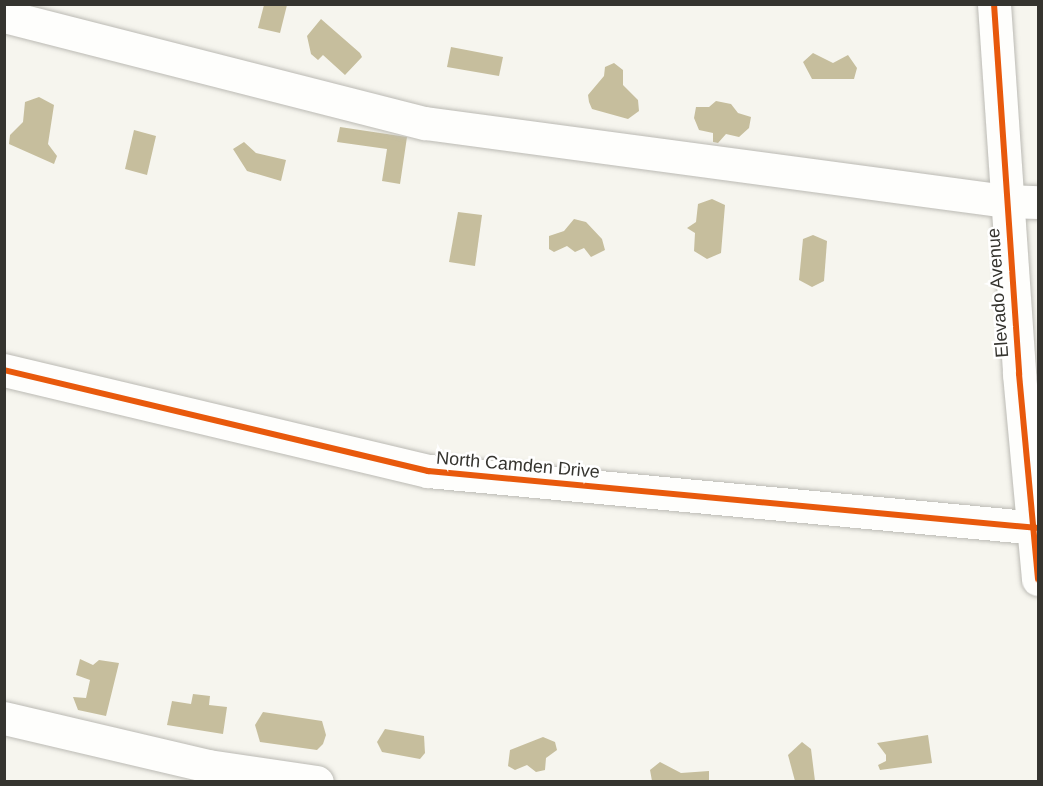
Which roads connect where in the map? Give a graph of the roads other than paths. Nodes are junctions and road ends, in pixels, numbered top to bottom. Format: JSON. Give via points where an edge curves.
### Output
{"nodes":[{"id":1,"x":994,"y":4,"type":"edge"},
{"id":2,"x":4,"y":16,"type":"edge"},
{"id":3,"x":1006,"y":201,"type":"junction"},
{"id":4,"x":1038,"y":202,"type":"edge"},
{"id":5,"x":4,"y":370,"type":"edge"},
{"id":6,"x":1036,"y":528,"type":"edge"},
{"id":7,"x":1038,"y":579,"type":"edge"},
{"id":8,"x":4,"y":718,"type":"edge"},
{"id":9,"x":317,"y":782,"type":"edge"}],
"edges":[{"from":1,"to":3,"type":"street","name":"Elevado Avenue"},
{"from":2,"to":3,"type":"street","via":[[425,123]]},
{"from":3,"to":4,"type":"street"},
{"from":3,"to":6,"type":"street","name":"Elevado Avenue"},
{"from":5,"to":6,"type":"street","name":"North Camden Drive","via":[[428,471]]},
{"from":6,"to":7,"type":"street","name":"Elevado Avenue"},
{"from":8,"to":9,"type":"street","via":[[208,766]]}]}
